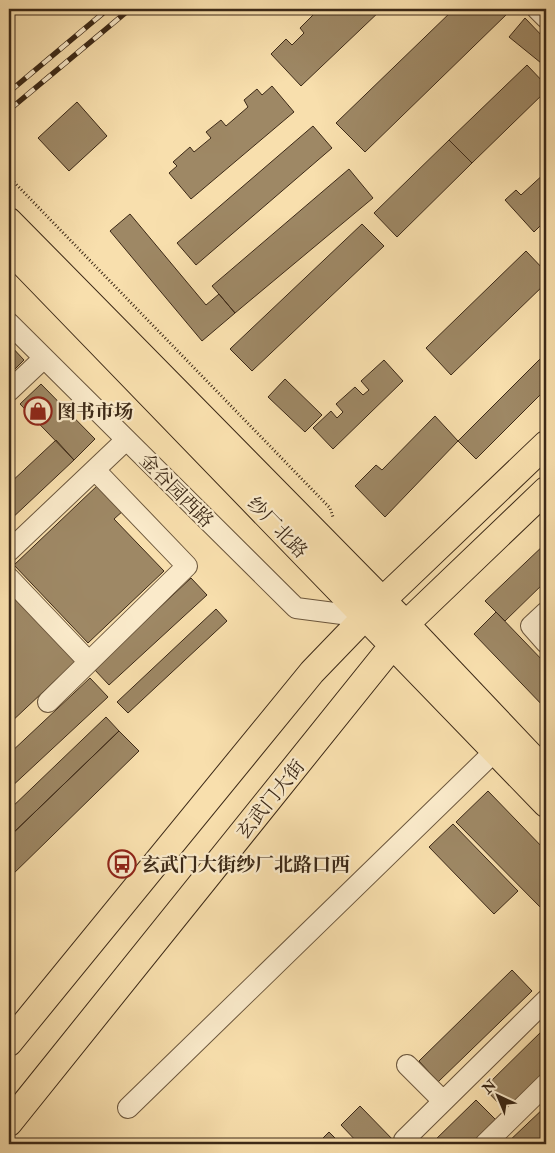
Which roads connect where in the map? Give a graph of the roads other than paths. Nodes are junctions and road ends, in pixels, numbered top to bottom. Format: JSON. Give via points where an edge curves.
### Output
{"nodes":[{"id":1,"x":537,"y":9,"type":"edge"},
{"id":2,"x":546,"y":18,"type":"edge"},
{"id":3,"x":9,"y":221,"type":"edge"},
{"id":4,"x":9,"y":249,"type":"edge"},
{"id":5,"x":9,"y":323,"type":"edge"},
{"id":6,"x":44,"y":358,"type":"junction"},
{"id":7,"x":9,"y":391,"type":"edge"},
{"id":8,"x":126,"y":440,"type":"junction"},
{"id":9,"x":546,"y":444,"type":"edge"},
{"id":10,"x":95,"y":470,"type":"junction"},
{"id":11,"x":543,"y":498,"type":"edge"},
{"id":12,"x":9,"y":551,"type":"edge"},
{"id":13,"x":9,"y":578,"type":"edge"},
{"id":14,"x":374,"y":609,"type":"junction"},
{"id":15,"x":546,"y":612,"type":"edge"},
{"id":16,"x":400,"y":635,"type":"junction"},
{"id":17,"x":546,"y":643,"type":"edge"},
{"id":18,"x":89,"y":662,"type":"junction"},
{"id":19,"x":48,"y":702,"type":"dead end"},
{"id":20,"x":495,"y":751,"type":"junction"},
{"id":21,"x":546,"y":772,"type":"edge"},
{"id":22,"x":546,"y":804,"type":"edge"},
{"id":23,"x":546,"y":1000,"type":"edge"},
{"id":24,"x":9,"y":1043,"type":"edge"},
{"id":25,"x":407,"y":1065,"type":"dead end"},
{"id":26,"x":546,"y":1084,"type":"edge"},
{"id":27,"x":443,"y":1101,"type":"junction"},
{"id":28,"x":128,"y":1108,"type":"dead end"},
{"id":29,"x":9,"y":1124,"type":"edge"},
{"id":30,"x":404,"y":1140,"type":"dead end"},
{"id":31,"x":485,"y":1144,"type":"edge"}],
"edges":[{"from":1,"to":2,"type":"street"},
{"from":3,"to":14,"type":"main road","name":"纱厂北路"},
{"from":4,"to":14,"type":"main road","name":"纱厂北路"},
{"from":5,"to":6,"type":"street","name":"金谷园西路"},
{"from":6,"to":7,"type":"street"},
{"from":6,"to":8,"type":"street","name":"金谷园西路"},
{"from":8,"to":10,"type":"street"},
{"from":8,"to":14,"type":"street","name":"金谷园西路","via":[[296,608]]},
{"from":9,"to":14,"type":"main road"},
{"from":10,"to":12,"type":"street"},
{"from":10,"to":18,"type":"street","via":[[187,566]]},
{"from":11,"to":16,"type":"main road","name":"玄武门大街"},
{"from":13,"to":18,"type":"street"},
{"from":14,"to":16,"type":"main road","name":"纱厂北路"},
{"from":14,"to":24,"type":"main road","via":[[312,672]]},
{"from":15,"to":17,"type":"street","via":[[531,626]]},
{"from":16,"to":20,"type":"main road","name":"纱厂北路"},
{"from":16,"to":21,"type":"main road","name":"纱厂北路"},
{"from":16,"to":29,"type":"main road","name":"玄武门大街"},
{"from":18,"to":19,"type":"street"},
{"from":20,"to":22,"type":"main road","name":"纱厂北路"},
{"from":20,"to":28,"type":"street"},
{"from":23,"to":27,"type":"street"},
{"from":25,"to":27,"type":"street"},
{"from":26,"to":31,"type":"street"},
{"from":27,"to":30,"type":"street"}]}
